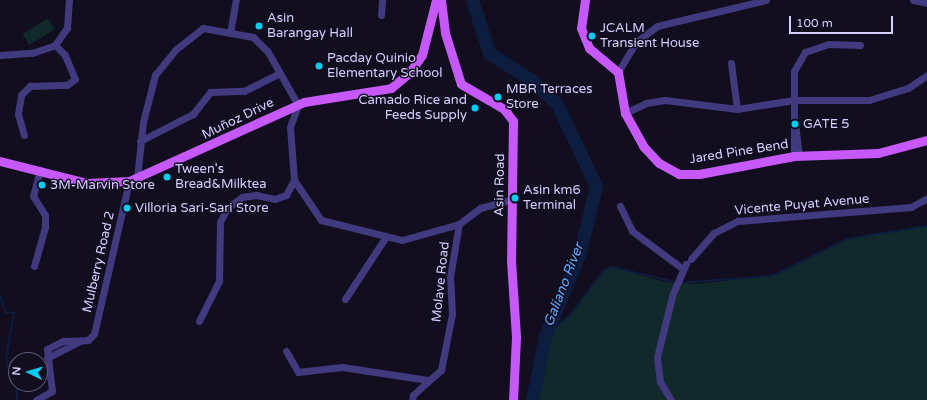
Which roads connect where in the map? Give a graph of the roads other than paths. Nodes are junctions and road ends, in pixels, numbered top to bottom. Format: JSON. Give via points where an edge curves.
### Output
{"nodes":[{"id":1,"x":69,"y":0,"type":"edge"},
{"id":2,"x":236,"y":0,"type":"edge"},
{"id":3,"x":382,"y":0,"type":"edge"},
{"id":4,"x":436,"y":0,"type":"edge"},
{"id":5,"x":441,"y":0,"type":"edge"},
{"id":6,"x":585,"y":0,"type":"edge"},
{"id":7,"x":766,"y":0,"type":"edge"},
{"id":8,"x":913,"y":0,"type":"edge"},
{"id":9,"x":927,"y":3,"type":"edge"},
{"id":10,"x":381,"y":15,"type":"dead end"},
{"id":11,"x":230,"y":33,"type":"junction"},
{"id":12,"x":55,"y":45,"type":"junction"},
{"id":13,"x":860,"y":45,"type":"dead end"},
{"id":14,"x":0,"y":55,"type":"edge"},
{"id":15,"x":731,"y":63,"type":"dead end"},
{"id":16,"x":618,"y":72,"type":"junction"},
{"id":17,"x":280,"y":73,"type":"junction"},
{"id":18,"x":927,"y":75,"type":"edge"},
{"id":19,"x":794,"y":100,"type":"junction"},
{"id":20,"x":298,"y":105,"type":"junction"},
{"id":21,"x":737,"y":109,"type":"junction"},
{"id":22,"x":625,"y":113,"type":"junction"},
{"id":23,"x":24,"y":134,"type":"dead end"},
{"id":24,"x":927,"y":140,"type":"edge"},
{"id":25,"x":140,"y":141,"type":"junction"},
{"id":26,"x":796,"y":156,"type":"junction"},
{"id":27,"x":0,"y":161,"type":"edge"},
{"id":28,"x":40,"y":170,"type":"junction"},
{"id":29,"x":133,"y":180,"type":"junction"},
{"id":30,"x":294,"y":180,"type":"junction"},
{"id":31,"x":927,"y":198,"type":"edge"},
{"id":32,"x":513,"y":199,"type":"junction"},
{"id":33,"x":620,"y":206,"type":"dead end"},
{"id":34,"x":459,"y":224,"type":"junction"},
{"id":35,"x":385,"y":238,"type":"junction"},
{"id":36,"x":687,"y":264,"type":"junction"},
{"id":37,"x":34,"y":266,"type":"dead end"},
{"id":38,"x":345,"y":299,"type":"dead end"},
{"id":39,"x":199,"y":321,"type":"dead end"},
{"id":40,"x":286,"y":350,"type":"dead end"},
{"id":41,"x":428,"y":380,"type":"junction"},
{"id":42,"x":36,"y":400,"type":"edge"},
{"id":43,"x":412,"y":400,"type":"edge"},
{"id":44,"x":513,"y":400,"type":"edge"},
{"id":45,"x":671,"y":400,"type":"edge"}],
"edges":[{"from":1,"to":12,"type":"street","via":[[67,28]]},
{"from":2,"to":11,"type":"street"},
{"from":3,"to":10,"type":"street"},
{"from":4,"to":20,"type":"main road","name":"Muñoz Drive","via":[[427,44],[399,82],[381,91],[316,99]]},
{"from":5,"to":32,"type":"main road","name":"Asin Road","via":[[446,33],[461,84],[494,103],[513,121]]},
{"from":6,"to":16,"type":"main road","via":[[581,28],[584,40],[597,58]]},
{"from":7,"to":16,"type":"street","via":[[658,26],[636,42]]},
{"from":8,"to":9,"type":"street"},
{"from":11,"to":17,"type":"street","via":[[253,37]]},
{"from":11,"to":25,"type":"street","name":"Mulberry Road 2","via":[[203,28],[166,59],[154,80]]},
{"from":12,"to":14,"type":"street","via":[[32,53]]},
{"from":12,"to":23,"type":"street","via":[[65,55],[75,79],[67,85],[30,86],[21,95],[18,114]]},
{"from":13,"to":19,"type":"street","via":[[828,44],[806,52],[794,71]]},
{"from":15,"to":21,"type":"street"},
{"from":16,"to":22,"type":"main road","name":"Jared Pine Bend"},
{"from":17,"to":20,"type":"street"},
{"from":17,"to":25,"type":"street","via":[[244,91],[210,92],[193,114]]},
{"from":18,"to":19,"type":"street","via":[[908,88],[869,100]]},
{"from":19,"to":21,"type":"street"},
{"from":19,"to":26,"type":"street"},
{"from":20,"to":29,"type":"main road","name":"Muñoz Drive"},
{"from":20,"to":30,"type":"street","via":[[290,128]]},
{"from":21,"to":22,"type":"street","via":[[664,100],[646,103]]},
{"from":22,"to":26,"type":"main road","name":"Jared Pine Bend","via":[[650,155],[679,174],[700,174]]},
{"from":24,"to":26,"type":"main road","name":"Jared Pine Bend","via":[[878,153]]},
{"from":25,"to":29,"type":"street","name":"Mulberry Road 2"},
{"from":27,"to":28,"type":"main road","name":"Muñoz Drive"},
{"from":28,"to":29,"type":"main road","name":"Muñoz Drive","via":[[87,183]]},
{"from":28,"to":37,"type":"street","via":[[33,196],[45,215],[45,227]]},
{"from":29,"to":42,"type":"street","name":"Mulberry Road 2","via":[[94,334],[82,340],[55,344],[47,349],[52,390]]},
{"from":30,"to":35,"type":"street","via":[[321,220]]},
{"from":30,"to":39,"type":"street","via":[[292,189],[282,197],[275,199],[248,196],[227,208],[220,222],[219,281]]},
{"from":31,"to":36,"type":"street","name":"Vicente Puyat Avenue","via":[[911,207],[738,221],[714,233]]},
{"from":32,"to":34,"type":"street","via":[[480,208]]},
{"from":32,"to":44,"type":"main road","name":"Asin Road","via":[[511,261],[516,337]]},
{"from":33,"to":36,"type":"street","via":[[632,231]]},
{"from":34,"to":35,"type":"street","via":[[402,240]]},
{"from":34,"to":41,"type":"street","name":"Molave Road","via":[[450,277],[452,314],[441,370]]},
{"from":35,"to":38,"type":"street"},
{"from":36,"to":45,"type":"street","name":"Vicente Puyat Avenue","via":[[673,293],[657,363],[660,382]]},
{"from":40,"to":41,"type":"street","via":[[298,372],[342,367]]},
{"from":41,"to":43,"type":"street","name":"Molave Road"}]}
